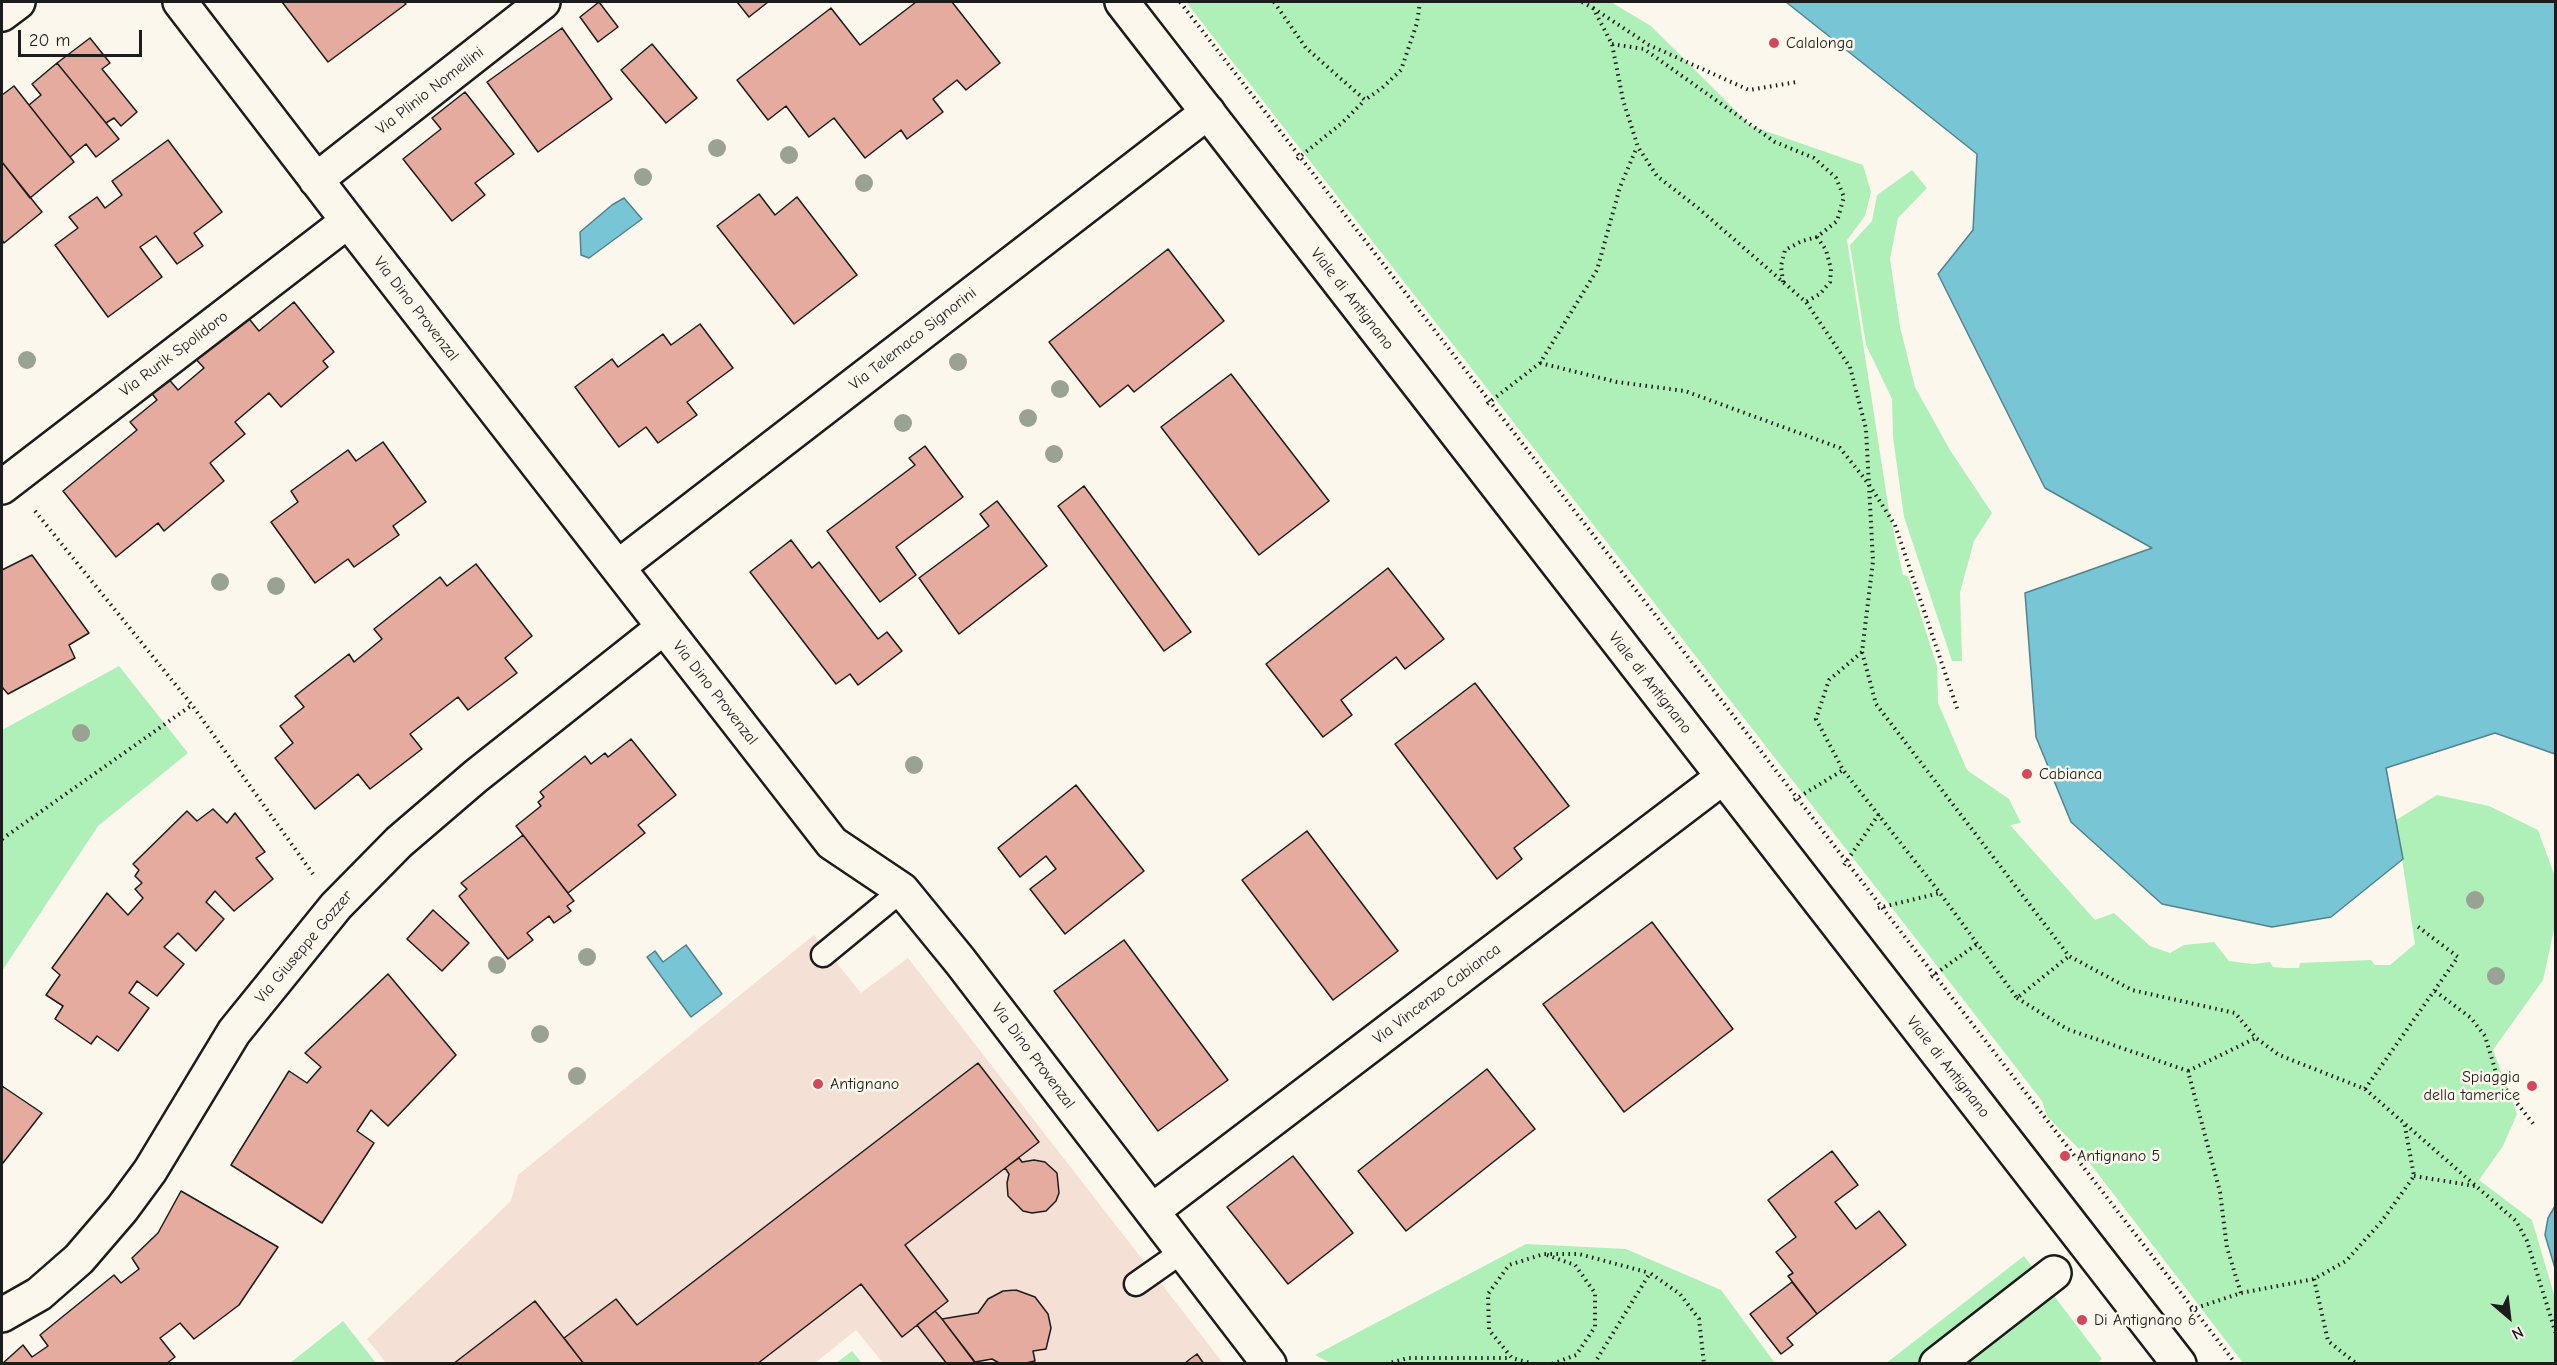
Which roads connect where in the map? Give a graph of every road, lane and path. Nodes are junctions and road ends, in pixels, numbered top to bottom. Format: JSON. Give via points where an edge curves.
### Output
{"nodes":[{"id":1,"x":18,"y":2,"type":"edge"},
{"id":2,"x":180,"y":2,"type":"edge"},
{"id":3,"x":543,"y":2,"type":"edge"},
{"id":4,"x":1122,"y":2,"type":"edge"},
{"id":5,"x":1180,"y":2,"type":"edge"},
{"id":6,"x":1274,"y":2,"type":"edge"},
{"id":7,"x":1420,"y":2,"type":"edge"},
{"id":8,"x":1582,"y":2,"type":"edge"},
{"id":9,"x":1593,"y":8,"type":"junction"},
{"id":10,"x":2,"y":14,"type":"edge"},
{"id":11,"x":1612,"y":44,"type":"junction"},
{"id":12,"x":1797,"y":82,"type":"dead end"},
{"id":13,"x":1365,"y":100,"type":"junction"},
{"id":14,"x":1208,"y":112,"type":"junction"},
{"id":15,"x":1638,"y":147,"type":"junction"},
{"id":16,"x":1299,"y":158,"type":"junction"},
{"id":17,"x":316,"y":180,"type":"junction"},
{"id":18,"x":348,"y":221,"type":"junction"},
{"id":19,"x":1817,"y":237,"type":"junction"},
{"id":20,"x":1783,"y":282,"type":"junction"},
{"id":21,"x":1806,"y":302,"type":"junction"},
{"id":22,"x":1540,"y":363,"type":"junction"},
{"id":23,"x":1489,"y":403,"type":"junction"},
{"id":24,"x":6,"y":483,"type":"edge"},
{"id":25,"x":1868,"y":483,"type":"junction"},
{"id":26,"x":618,"y":567,"type":"junction"},
{"id":27,"x":664,"y":627,"type":"junction"},
{"id":28,"x":1862,"y":652,"type":"junction"},
{"id":29,"x":192,"y":705,"type":"junction"},
{"id":30,"x":1958,"y":711,"type":"dead end"},
{"id":31,"x":1843,"y":770,"type":"junction"},
{"id":32,"x":1723,"y":777,"type":"junction"},
{"id":33,"x":1796,"y":798,"type":"junction"},
{"id":34,"x":1879,"y":814,"type":"junction"},
{"id":35,"x":2,"y":839,"type":"edge"},
{"id":36,"x":1847,"y":860,"type":"junction"},
{"id":37,"x":1844,"y":865,"type":"dead end"},
{"id":38,"x":902,"y":890,"type":"junction"},
{"id":39,"x":1940,"y":893,"type":"junction"},
{"id":40,"x":336,"y":906,"type":"junction"},
{"id":41,"x":1881,"y":908,"type":"junction"},
{"id":42,"x":2417,"y":926,"type":"dead end"},
{"id":43,"x":1977,"y":944,"type":"junction"},
{"id":44,"x":823,"y":955,"type":"dead end"},
{"id":45,"x":2069,"y":956,"type":"junction"},
{"id":46,"x":1936,"y":973,"type":"junction"},
{"id":47,"x":1931,"y":977,"type":"dead end"},
{"id":48,"x":2435,"y":991,"type":"junction"},
{"id":49,"x":2017,"y":998,"type":"junction"},
{"id":50,"x":2256,"y":1038,"type":"junction"},
{"id":51,"x":2188,"y":1071,"type":"junction"},
{"id":52,"x":2365,"y":1089,"type":"junction"},
{"id":53,"x":2403,"y":1120,"type":"junction"},
{"id":54,"x":2535,"y":1126,"type":"dead end"},
{"id":55,"x":2414,"y":1176,"type":"junction"},
{"id":56,"x":2476,"y":1187,"type":"junction"},
{"id":57,"x":1152,"y":1211,"type":"junction"},
{"id":58,"x":1182,"y":1251,"type":"junction"},
{"id":59,"x":1544,"y":1254,"type":"junction"},
{"id":60,"x":2054,"y":1273,"type":"dead end"},
{"id":61,"x":1650,"y":1274,"type":"junction"},
{"id":62,"x":2314,"y":1280,"type":"junction"},
{"id":63,"x":1136,"y":1284,"type":"dead end"},
{"id":64,"x":2241,"y":1293,"type":"junction"},
{"id":65,"x":2191,"y":1309,"type":"junction"},
{"id":66,"x":2,"y":1315,"type":"edge"},
{"id":67,"x":2556,"y":1334,"type":"edge"},
{"id":68,"x":1512,"y":1358,"type":"junction"},
{"id":69,"x":1269,"y":1364,"type":"edge"},
{"id":70,"x":1386,"y":1364,"type":"edge"},
{"id":71,"x":1534,"y":1364,"type":"edge"},
{"id":72,"x":1552,"y":1364,"type":"edge"},
{"id":73,"x":1594,"y":1364,"type":"edge"},
{"id":74,"x":1704,"y":1364,"type":"edge"},
{"id":75,"x":1937,"y":1364,"type":"edge"},
{"id":76,"x":2179,"y":1364,"type":"edge"},
{"id":77,"x":2236,"y":1364,"type":"edge"},
{"id":78,"x":2357,"y":1364,"type":"edge"}],
"edges":[{"from":1,"to":10,"type":"street"},
{"from":2,"to":17,"type":"street","name":"Via Dino Provenzal"},
{"from":3,"to":17,"type":"street","name":"Via Plinio Nomellini"},
{"from":4,"to":14,"type":"street","name":"Viale di Antignano"},
{"from":5,"to":16,"type":"path"},
{"from":6,"to":13,"type":"path","via":[[1306,48]]},
{"from":7,"to":13,"type":"path","via":[[1401,70]]},
{"from":8,"to":9,"type":"path"},
{"from":9,"to":11,"type":"path"},
{"from":9,"to":12,"type":"path","via":[[1649,45],[1749,90]]},
{"from":11,"to":15,"type":"path","via":[[1623,100]]},
{"from":11,"to":19,"type":"path","via":[[1644,49],[1775,142],[1815,159],[1836,178],[1844,197],[1837,221]]},
{"from":13,"to":16,"type":"path"},
{"from":14,"to":26,"type":"street","name":"Via Telemaco Signorini"},
{"from":14,"to":32,"type":"street","name":"Viale di Antignano"},
{"from":15,"to":20,"type":"path","via":[[1657,176]]},
{"from":15,"to":22,"type":"path","via":[[1620,187],[1597,270]]},
{"from":16,"to":23,"type":"path"},
{"from":17,"to":18,"type":"street","name":"Via Dino Provenzal"},
{"from":18,"to":24,"type":"street","name":"Via Rurik Spolidoro"},
{"from":18,"to":26,"type":"street","name":"Via Dino Provenzal"},
{"from":19,"to":20,"type":"path","via":[[1785,250]]},
{"from":19,"to":21,"type":"path","via":[[1826,250],[1830,282]]},
{"from":20,"to":21,"type":"path"},
{"from":21,"to":25,"type":"path","via":[[1850,367],[1866,429]]},
{"from":22,"to":23,"type":"path"},
{"from":22,"to":25,"type":"path","via":[[1617,382],[1685,391],[1840,448]]},
{"from":23,"to":33,"type":"path"},
{"from":24,"to":29,"type":"path"},
{"from":25,"to":28,"type":"path","via":[[1874,561]]},
{"from":25,"to":30,"type":"path","via":[[1895,525]]},
{"from":26,"to":27,"type":"street","name":"Via Dino Provenzal"},
{"from":27,"to":38,"type":"street","name":"Via Dino Provenzal","via":[[832,843]]},
{"from":27,"to":40,"type":"street","name":"Via Giuseppe Gozzer","via":[[467,784],[399,842]]},
{"from":28,"to":31,"type":"path","via":[[1829,681],[1816,719]]},
{"from":28,"to":45,"type":"path","via":[[1876,704]]},
{"from":29,"to":35,"type":"path"},
{"from":29,"to":40,"type":"path"},
{"from":31,"to":33,"type":"path"},
{"from":31,"to":34,"type":"path"},
{"from":32,"to":57,"type":"street","name":"Via Vincenzo Cabianca"},
{"from":32,"to":76,"type":"street","name":"Viale di Antignano"},
{"from":33,"to":36,"type":"path"},
{"from":34,"to":36,"type":"path"},
{"from":34,"to":39,"type":"path"},
{"from":36,"to":37,"type":"path"},
{"from":36,"to":41,"type":"path"},
{"from":38,"to":44,"type":"lane"},
{"from":38,"to":57,"type":"street","name":"Via Dino Provenzal"},
{"from":39,"to":41,"type":"path"},
{"from":39,"to":43,"type":"path"},
{"from":40,"to":66,"type":"street","name":"Via Giuseppe Gozzer","via":[[234,1032],[150,1171],[122,1209],[79,1259],[39,1294]]},
{"from":41,"to":46,"type":"path"},
{"from":42,"to":48,"type":"path","via":[[2458,957]]},
{"from":43,"to":46,"type":"path"},
{"from":43,"to":49,"type":"path"},
{"from":45,"to":49,"type":"path"},
{"from":45,"to":50,"type":"path","via":[[2132,990],[2235,1013]]},
{"from":46,"to":47,"type":"path"},
{"from":46,"to":65,"type":"path"},
{"from":48,"to":52,"type":"path"},
{"from":48,"to":54,"type":"path","via":[[2471,1018],[2485,1036],[2498,1079]]},
{"from":49,"to":51,"type":"path","via":[[2067,1029]]},
{"from":50,"to":51,"type":"path"},
{"from":50,"to":52,"type":"path","via":[[2279,1055]]},
{"from":51,"to":64,"type":"path","via":[[2220,1192],[2227,1248]]},
{"from":52,"to":53,"type":"path"},
{"from":53,"to":55,"type":"path"},
{"from":53,"to":56,"type":"path"},
{"from":55,"to":56,"type":"path"},
{"from":55,"to":62,"type":"path","via":[[2382,1221],[2346,1260]]},
{"from":56,"to":67,"type":"path","via":[[2516,1221],[2527,1240]]},
{"from":57,"to":58,"type":"street","name":"Via Dino Provenzal"},
{"from":58,"to":63,"type":"lane"},
{"from":58,"to":69,"type":"street","name":"Via Dino Provenzal"},
{"from":59,"to":61,"type":"path","via":[[1579,1254]]},
{"from":59,"to":68,"type":"path","via":[[1509,1265],[1488,1294],[1489,1330]]},
{"from":59,"to":72,"type":"path","via":[[1575,1265],[1595,1293],[1595,1327],[1576,1355]]},
{"from":60,"to":75,"type":"street"},
{"from":61,"to":73,"type":"path"},
{"from":61,"to":74,"type":"path","via":[[1680,1294],[1699,1319]]},
{"from":62,"to":64,"type":"path"},
{"from":62,"to":78,"type":"path","via":[[2328,1341]]},
{"from":64,"to":65,"type":"path"},
{"from":65,"to":77,"type":"path"},
{"from":68,"to":70,"type":"path","via":[[1408,1358]]},
{"from":68,"to":71,"type":"path"}]}
